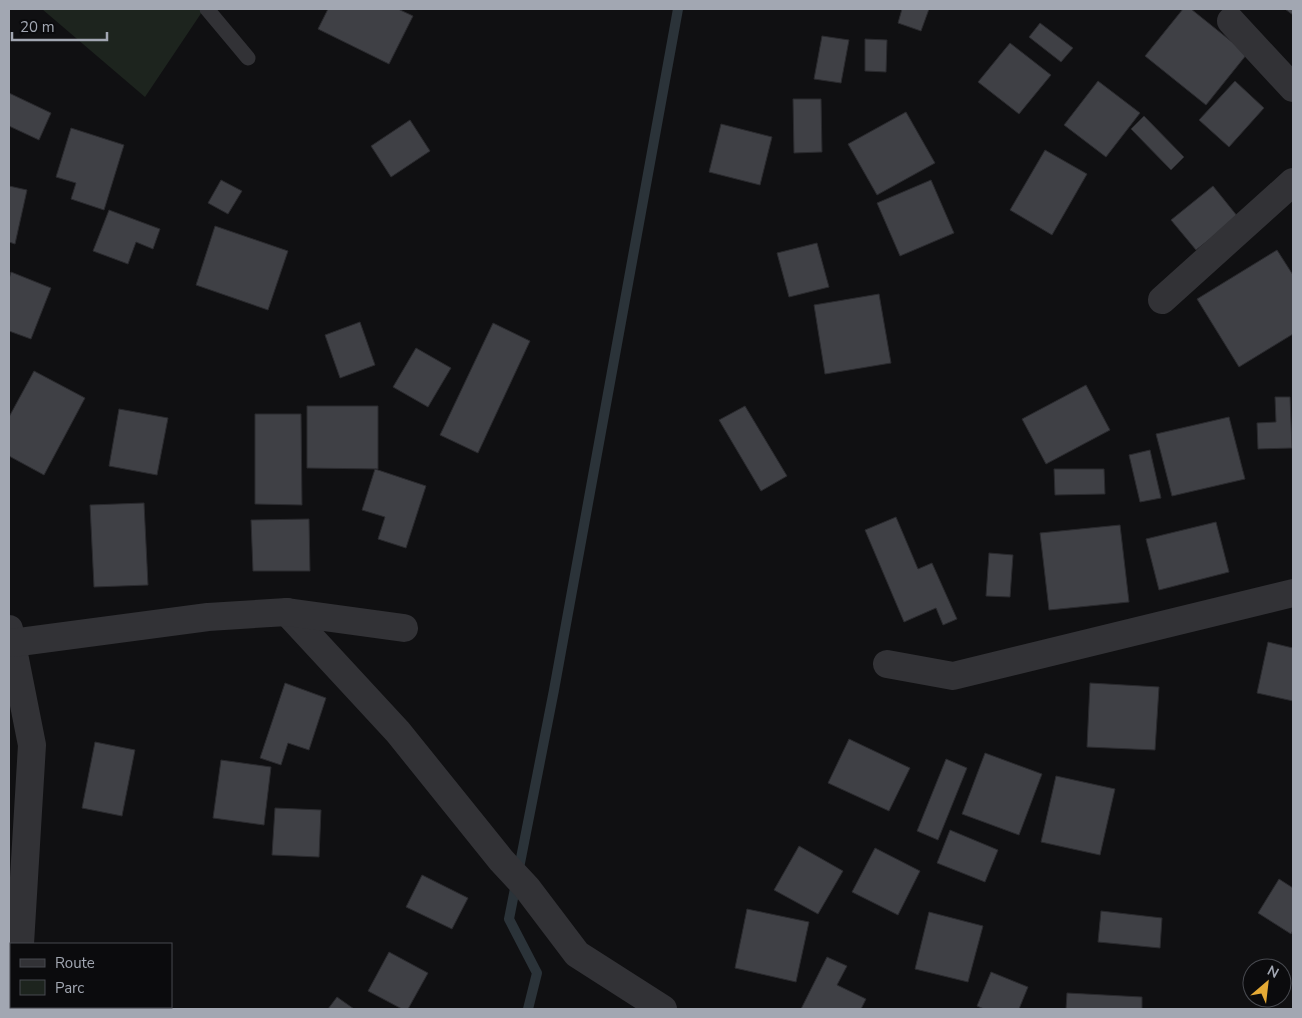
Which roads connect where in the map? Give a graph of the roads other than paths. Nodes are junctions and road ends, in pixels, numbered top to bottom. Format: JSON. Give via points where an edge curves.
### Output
{"nodes":[{"id":1,"x":207,"y":9,"type":"edge"},
{"id":2,"x":1231,"y":20,"type":"dead end"},
{"id":3,"x":248,"y":58,"type":"dead end"},
{"id":4,"x":1293,"y":88,"type":"edge"},
{"id":5,"x":1293,"y":182,"type":"edge"},
{"id":6,"x":1162,"y":300,"type":"dead end"},
{"id":7,"x":1293,"y":593,"type":"edge"},
{"id":8,"x":287,"y":612,"type":"junction"},
{"id":9,"x":404,"y":628,"type":"dead end"},
{"id":10,"x":10,"y":636,"type":"edge"},
{"id":11,"x":887,"y":664,"type":"dead end"},
{"id":12,"x":20,"y":943,"type":"edge"},
{"id":13,"x":663,"y":1009,"type":"edge"}],
"edges":[{"from":1,"to":3,"type":"lane"},
{"from":2,"to":4,"type":"street"},
{"from":5,"to":6,"type":"street"},
{"from":7,"to":11,"type":"street","via":[[953,676]]},
{"from":8,"to":9,"type":"street"},
{"from":8,"to":10,"type":"street","via":[[208,616]]},
{"from":8,"to":13,"type":"street","via":[[398,732],[527,888],[577,954]]},
{"from":10,"to":12,"type":"street","via":[[32,745]]}]}
